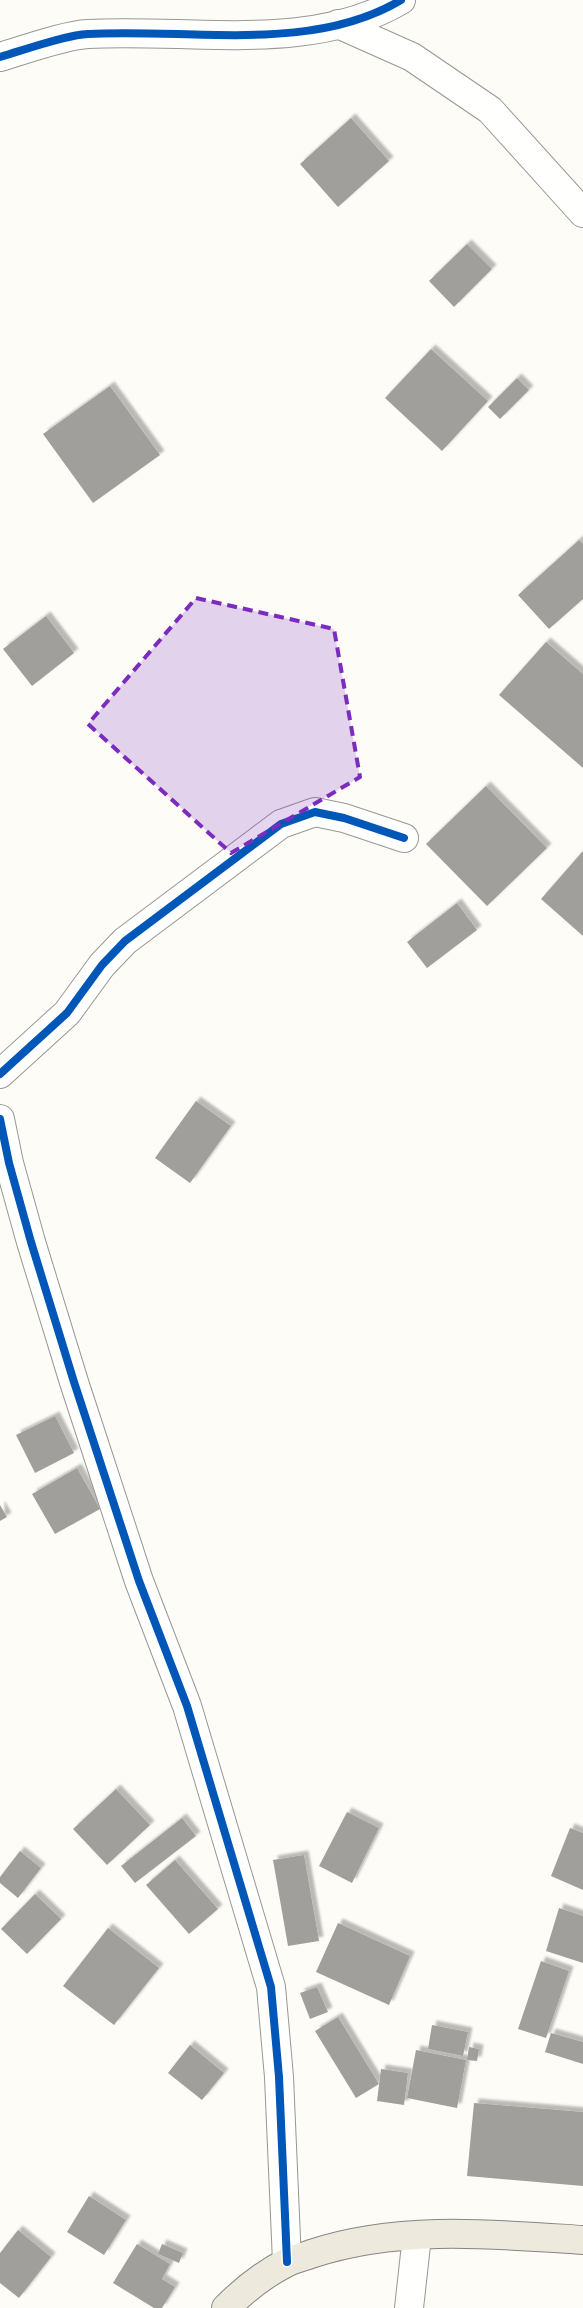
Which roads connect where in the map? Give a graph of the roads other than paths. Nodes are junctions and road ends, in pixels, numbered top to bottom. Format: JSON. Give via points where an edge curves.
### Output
{"nodes":[{"id":1,"x":401,"y":0,"type":"edge"},
{"id":2,"x":338,"y":24,"type":"junction"},
{"id":3,"x":0,"y":57,"type":"edge"},
{"id":4,"x":583,"y":213,"type":"edge"},
{"id":5,"x":404,"y":838,"type":"dead end"},
{"id":6,"x":0,"y":1074,"type":"edge"},
{"id":7,"x":0,"y":1118,"type":"edge"},
{"id":8,"x":417,"y":2236,"type":"junction"},
{"id":9,"x":583,"y":2240,"type":"edge"},
{"id":10,"x":287,"y":2262,"type":"junction"},
{"id":11,"x":226,"y":2308,"type":"edge"},
{"id":12,"x":409,"y":2308,"type":"edge"}],
"edges":[{"from":1,"to":2,"type":"street","via":[[386,9]]},
{"from":2,"to":3,"type":"street","via":[[295,33],[85,34]]},
{"from":2,"to":4,"type":"street","via":[[412,57],[490,110]]},
{"from":5,"to":6,"type":"street","via":[[315,812],[281,824],[125,941],[102,965],[66,1013]]},
{"from":7,"to":10,"type":"street","via":[[31,1242],[74,1382],[139,1581],[186,1706],[271,1987],[279,2077]]},
{"from":8,"to":9,"type":"main road","via":[[485,2234]]},
{"from":8,"to":10,"type":"main road","via":[[330,2247]]},
{"from":8,"to":12,"type":"street"},
{"from":10,"to":11,"type":"main road","via":[[243,2291]]}]}
